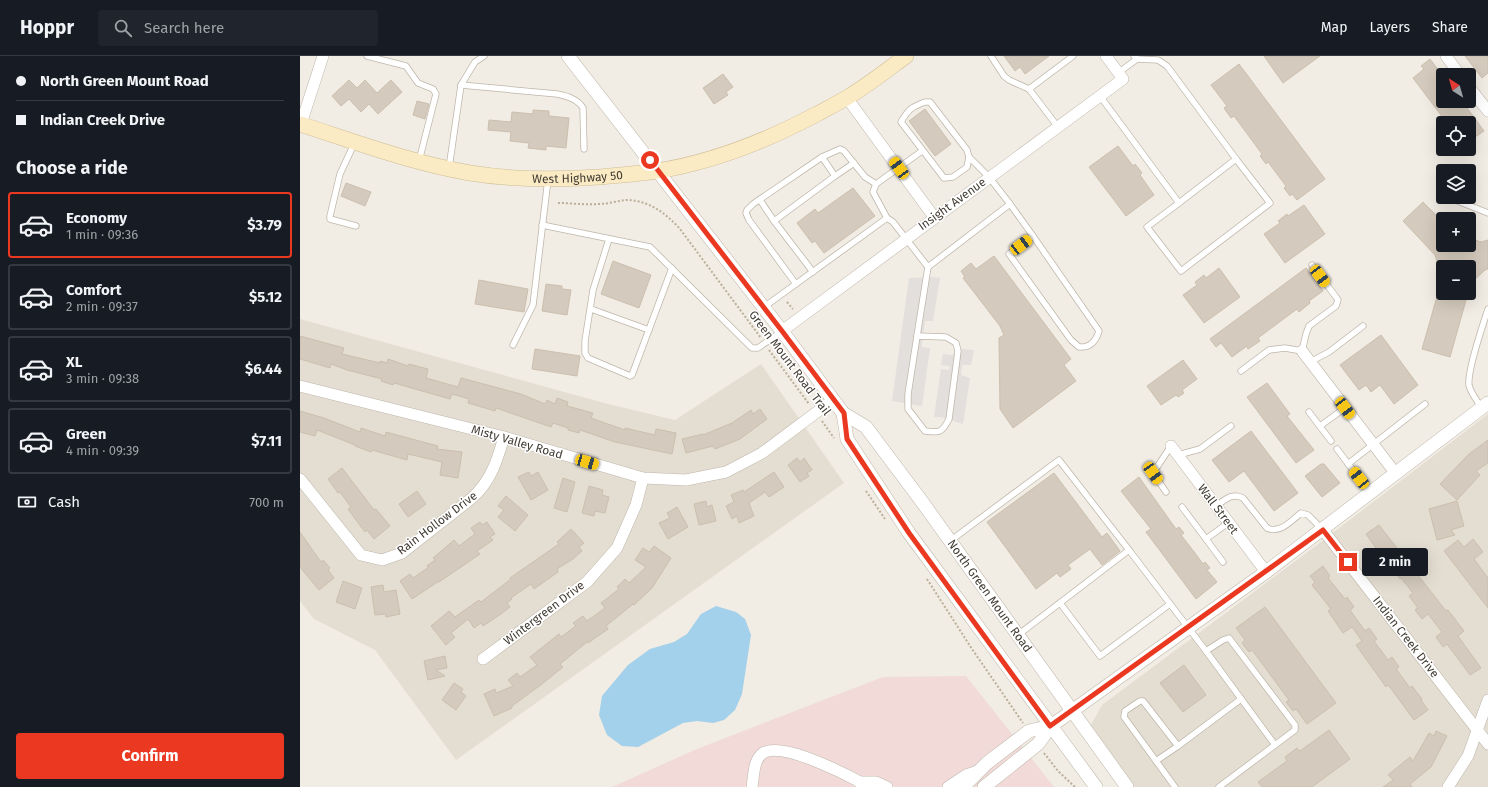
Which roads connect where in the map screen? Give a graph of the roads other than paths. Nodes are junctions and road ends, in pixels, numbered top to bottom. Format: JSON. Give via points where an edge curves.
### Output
{"nodes":[{"id":1,"x":322,"y":56,"type":"edge"},
{"id":2,"x":367,"y":56,"type":"edge"},
{"id":3,"x":484,"y":56,"type":"edge"},
{"id":4,"x":568,"y":56,"type":"edge"},
{"id":5,"x":906,"y":56,"type":"edge"},
{"id":6,"x":991,"y":56,"type":"edge"},
{"id":7,"x":1073,"y":56,"type":"edge"},
{"id":8,"x":1106,"y":56,"type":"edge"},
{"id":9,"x":1446,"y":56,"type":"edge"},
{"id":10,"x":1135,"y":58,"type":"edge"},
{"id":11,"x":1455,"y":68,"type":"edge"},
{"id":12,"x":1120,"y":76,"type":"junction"},
{"id":13,"x":461,"y":85,"type":"junction"},
{"id":14,"x":1029,"y":89,"type":"junction"},
{"id":15,"x":1100,"y":96,"type":"junction"},
{"id":16,"x":1476,"y":96,"type":"edge"},
{"id":17,"x":848,"y":98,"type":"junction"},
{"id":18,"x":1488,"y":111,"type":"edge"},
{"id":19,"x":300,"y":124,"type":"edge"},
{"id":20,"x":1058,"y":127,"type":"junction"},
{"id":21,"x":354,"y":141,"type":"junction"},
{"id":22,"x":584,"y":149,"type":"dead end"},
{"id":23,"x":922,"y":151,"type":"junction"},
{"id":24,"x":822,"y":157,"type":"junction"},
{"id":25,"x":969,"y":157,"type":"junction"},
{"id":26,"x":1236,"y":159,"type":"junction"},
{"id":27,"x":419,"y":162,"type":"junction"},
{"id":28,"x":854,"y":163,"type":"junction"},
{"id":29,"x":899,"y":168,"type":"junction"},
{"id":30,"x":449,"y":169,"type":"junction"},
{"id":31,"x":658,"y":171,"type":"junction"},
{"id":32,"x":835,"y":176,"type":"junction"},
{"id":33,"x":989,"y":177,"type":"junction"},
{"id":34,"x":548,"y":179,"type":"junction"},
{"id":35,"x":876,"y":184,"type":"junction"},
{"id":36,"x":760,"y":200,"type":"junction"},
{"id":37,"x":1179,"y":202,"type":"junction"},
{"id":38,"x":1010,"y":204,"type":"junction"},
{"id":39,"x":1465,"y":204,"type":"edge"},
{"id":40,"x":1488,"y":213,"type":"edge"},
{"id":41,"x":934,"y":217,"type":"junction"},
{"id":42,"x":887,"y":218,"type":"junction"},
{"id":43,"x":774,"y":221,"type":"junction"},
{"id":44,"x":542,"y":225,"type":"junction"},
{"id":45,"x":356,"y":226,"type":"dead end"},
{"id":46,"x":1033,"y":236,"type":"junction"},
{"id":47,"x":906,"y":238,"type":"junction"},
{"id":48,"x":609,"y":239,"type":"junction"},
{"id":49,"x":1312,"y":265,"type":"dead end"},
{"id":50,"x":928,"y":267,"type":"junction"},
{"id":51,"x":672,"y":268,"type":"junction"},
{"id":52,"x":813,"y":272,"type":"junction"},
{"id":53,"x":796,"y":284,"type":"junction"},
{"id":54,"x":764,"y":308,"type":"junction"},
{"id":55,"x":591,"y":309,"type":"junction"},
{"id":56,"x":1488,"y":309,"type":"edge"},
{"id":57,"x":1363,"y":326,"type":"dead end"},
{"id":58,"x":649,"y":330,"type":"junction"},
{"id":59,"x":782,"y":331,"type":"junction"},
{"id":60,"x":917,"y":336,"type":"junction"},
{"id":61,"x":513,"y":345,"type":"dead end"},
{"id":62,"x":1302,"y":351,"type":"junction"},
{"id":63,"x":1310,"y":362,"type":"junction"},
{"id":64,"x":1240,"y":371,"type":"dead end"},
{"id":65,"x":300,"y":386,"type":"edge"},
{"id":66,"x":833,"y":400,"type":"junction"},
{"id":67,"x":1425,"y":404,"type":"dead end"},
{"id":68,"x":1485,"y":405,"type":"edge"},
{"id":69,"x":1345,"y":408,"type":"junction"},
{"id":70,"x":1309,"y":412,"type":"dead end"},
{"id":71,"x":844,"y":413,"type":"junction"},
{"id":72,"x":1231,"y":426,"type":"dead end"},
{"id":73,"x":1320,"y":426,"type":"junction"},
{"id":74,"x":504,"y":437,"type":"junction"},
{"id":75,"x":1331,"y":441,"type":"dead end"},
{"id":76,"x":1373,"y":444,"type":"junction"},
{"id":77,"x":1337,"y":449,"type":"dead end"},
{"id":78,"x":1174,"y":451,"type":"junction"},
{"id":79,"x":1348,"y":464,"type":"junction"},
{"id":80,"x":1396,"y":474,"type":"junction"},
{"id":81,"x":643,"y":478,"type":"junction"},
{"id":82,"x":1359,"y":478,"type":"dead end"},
{"id":83,"x":300,"y":479,"type":"edge"},
{"id":84,"x":1166,"y":492,"type":"dead end"},
{"id":85,"x":1182,"y":506,"type":"dead end"},
{"id":86,"x":1216,"y":506,"type":"junction"},
{"id":87,"x":1228,"y":523,"type":"junction"},
{"id":88,"x":1323,"y":530,"type":"junction"},
{"id":89,"x":1206,"y":539,"type":"junction"},
{"id":90,"x":950,"y":541,"type":"junction"},
{"id":91,"x":1129,"y":550,"type":"junction"},
{"id":92,"x":1223,"y":562,"type":"dead end"},
{"id":93,"x":1266,"y":572,"type":"junction"},
{"id":94,"x":1060,"y":603,"type":"junction"},
{"id":95,"x":1170,"y":604,"type":"junction"},
{"id":96,"x":1188,"y":628,"type":"junction"},
{"id":97,"x":1017,"y":635,"type":"junction"},
{"id":98,"x":1206,"y":651,"type":"junction"},
{"id":99,"x":483,"y":659,"type":"dead end"},
{"id":100,"x":1241,"y":699,"type":"junction"},
{"id":101,"x":1488,"y":700,"type":"edge"},
{"id":102,"x":1072,"y":711,"type":"junction"},
{"id":103,"x":1050,"y":726,"type":"junction"},
{"id":104,"x":1477,"y":729,"type":"junction"},
{"id":105,"x":1488,"y":744,"type":"edge"},
{"id":106,"x":1275,"y":745,"type":"junction"},
{"id":107,"x":1178,"y":746,"type":"junction"},
{"id":108,"x":1156,"y":761,"type":"junction"},
{"id":109,"x":978,"y":770,"type":"junction"},
{"id":110,"x":864,"y":784,"type":"edge"},
{"id":111,"x":987,"y":785,"type":"edge"},
{"id":112,"x":752,"y":787,"type":"edge"},
{"id":113,"x":887,"y":787,"type":"edge"},
{"id":114,"x":948,"y":787,"type":"edge"},
{"id":115,"x":963,"y":787,"type":"edge"},
{"id":116,"x":1096,"y":787,"type":"edge"},
{"id":117,"x":1127,"y":787,"type":"edge"},
{"id":118,"x":1175,"y":787,"type":"edge"},
{"id":119,"x":1219,"y":787,"type":"edge"},
{"id":120,"x":1448,"y":787,"type":"edge"}],
"edges":[{"from":1,"to":19,"type":"street"},
{"from":2,"to":27,"type":"lane","via":[[406,66],[418,83],[433,89],[436,94]]},
{"from":3,"to":13,"type":"lane","via":[[475,62]]},
{"from":4,"to":31,"type":"street","name":"North Green Mount Road"},
{"from":5,"to":17,"type":"main road","name":"West Highway 50"},
{"from":6,"to":14,"type":"lane","via":[[1004,76]]},
{"from":7,"to":14,"type":"lane"},
{"from":8,"to":12,"type":"street"},
{"from":9,"to":11,"type":"street"},
{"from":10,"to":12,"type":"lane"},
{"from":10,"to":26,"type":"lane","via":[[1158,60],[1167,66]]},
{"from":12,"to":15,"type":"street","name":"Insight Avenue"},
{"from":13,"to":22,"type":"lane","via":[[568,96],[581,103],[584,108]]},
{"from":13,"to":30,"type":"lane"},
{"from":14,"to":20,"type":"lane"},
{"from":15,"to":20,"type":"street","name":"Insight Avenue"},
{"from":15,"to":37,"type":"lane"},
{"from":16,"to":18,"type":"street"},
{"from":17,"to":29,"type":"street"},
{"from":17,"to":31,"type":"main road","name":"West Highway 50","via":[[755,143]]},
{"from":19,"to":21,"type":"main road","name":"West Highway 50"},
{"from":20,"to":33,"type":"street","name":"Insight Avenue"},
{"from":21,"to":27,"type":"main road","name":"West Highway 50"},
{"from":21,"to":45,"type":"lane","via":[[340,174],[330,219]]},
{"from":23,"to":25,"type":"lane","via":[[944,178],[953,177],[967,167]]},
{"from":23,"to":25,"type":"lane","via":[[901,122],[908,110],[915,105],[930,102],[967,150]]},
{"from":23,"to":29,"type":"lane"},
{"from":24,"to":28,"type":"lane","via":[[840,149]]},
{"from":24,"to":32,"type":"lane"},
{"from":24,"to":36,"type":"lane"},
{"from":25,"to":33,"type":"lane"},
{"from":26,"to":37,"type":"lane"},
{"from":26,"to":37,"type":"lane","via":[[1270,203],[1181,271],[1147,227]]},
{"from":27,"to":30,"type":"main road","name":"West Highway 50"},
{"from":28,"to":32,"type":"lane"},
{"from":28,"to":35,"type":"lane","via":[[865,177]]},
{"from":29,"to":35,"type":"lane"},
{"from":29,"to":41,"type":"street"},
{"from":30,"to":34,"type":"main road","name":"West Highway 50"},
{"from":31,"to":34,"type":"main road","name":"West Highway 50","via":[[566,180]]},
{"from":31,"to":54,"type":"street","name":"North Green Mount Road"},
{"from":32,"to":43,"type":"lane"},
{"from":33,"to":38,"type":"lane"},
{"from":33,"to":41,"type":"street","name":"Insight Avenue"},
{"from":34,"to":44,"type":"lane"},
{"from":35,"to":42,"type":"lane","via":[[873,192]]},
{"from":36,"to":43,"type":"lane"},
{"from":36,"to":53,"type":"lane","via":[[746,213]]},
{"from":38,"to":46,"type":"lane"},
{"from":38,"to":50,"type":"lane"},
{"from":39,"to":40,"type":"lane"},
{"from":41,"to":47,"type":"street","name":"Insight Avenue"},
{"from":42,"to":47,"type":"lane"},
{"from":42,"to":52,"type":"lane"},
{"from":43,"to":52,"type":"lane"},
{"from":44,"to":48,"type":"lane"},
{"from":44,"to":61,"type":"lane","via":[[533,305]]},
{"from":46,"to":46,"type":"lane","via":[[1098,331],[1094,342],[1078,347],[1071,340],[1009,254]]},
{"from":47,"to":50,"type":"lane"},
{"from":47,"to":59,"type":"street","name":"Insight Avenue"},
{"from":48,"to":51,"type":"lane","via":[[650,247]]},
{"from":48,"to":55,"type":"lane","via":[[593,290]]},
{"from":49,"to":62,"type":"lane","via":[[1338,303],[1309,326]]},
{"from":50,"to":60,"type":"lane"},
{"from":51,"to":58,"type":"lane"},
{"from":51,"to":59,"type":"lane","via":[[752,348],[758,348]]},
{"from":52,"to":53,"type":"lane"},
{"from":53,"to":54,"type":"lane"},
{"from":54,"to":59,"type":"street","name":"North Green Mount Road"},
{"from":55,"to":58,"type":"lane"},
{"from":55,"to":58,"type":"lane","via":[[585,341],[586,355],[630,376]]},
{"from":56,"to":68,"type":"lane","via":[[1469,384],[1471,391]]},
{"from":57,"to":63,"type":"lane","via":[[1329,352]]},
{"from":59,"to":66,"type":"street","name":"North Green Mount Road"},
{"from":60,"to":60,"type":"lane","via":[[908,409],[924,432],[937,432],[944,429],[949,419],[958,351],[956,343],[946,337]]},
{"from":62,"to":63,"type":"street"},
{"from":62,"to":64,"type":"lane","via":[[1286,348],[1269,350]]},
{"from":63,"to":69,"type":"street"},
{"from":65,"to":74,"type":"street","name":"Misty Valley Road"},
{"from":66,"to":71,"type":"street","name":"North Green Mount Road"},
{"from":66,"to":81,"type":"street","name":"Misty Valley Road","via":[[762,453],[726,472],[686,480]]},
{"from":67,"to":76,"type":"lane"},
{"from":68,"to":80,"type":"street"},
{"from":69,"to":73,"type":"lane"},
{"from":69,"to":76,"type":"street"},
{"from":70,"to":73,"type":"lane"},
{"from":71,"to":90,"type":"street","name":"North Green Mount Road","via":[[866,427]]},
{"from":71,"to":103,"type":"street","via":[[847,439],[893,509]]},
{"from":72,"to":78,"type":"lane","via":[[1200,449]]},
{"from":73,"to":75,"type":"lane"},
{"from":74,"to":81,"type":"street","name":"Misty Valley Road"},
{"from":74,"to":83,"type":"street","name":"Rain Hollow Drive","via":[[496,463],[483,489],[402,553],[382,560],[361,555]]},
{"from":76,"to":79,"type":"lane"},
{"from":76,"to":80,"type":"street"},
{"from":77,"to":79,"type":"lane"},
{"from":78,"to":84,"type":"lane","via":[[1153,473]]},
{"from":78,"to":86,"type":"street","name":"Wall Street"},
{"from":79,"to":82,"type":"lane"},
{"from":80,"to":88,"type":"street"},
{"from":81,"to":99,"type":"street","name":"Wintergreen Drive","via":[[636,505],[616,548],[587,582]]},
{"from":85,"to":89,"type":"lane"},
{"from":86,"to":87,"type":"street","name":"Wall Street"},
{"from":86,"to":88,"type":"lane","via":[[1231,495],[1238,495],[1266,528],[1280,529],[1301,513],[1308,514]]},
{"from":87,"to":89,"type":"lane"},
{"from":87,"to":93,"type":"street","name":"Wall Street"},
{"from":88,"to":93,"type":"street"},
{"from":88,"to":104,"type":"street","name":"Indian Creek Drive"},
{"from":89,"to":92,"type":"lane"},
{"from":90,"to":91,"type":"lane","via":[[1059,460]]},
{"from":90,"to":97,"type":"street","name":"North Green Mount Road"},
{"from":91,"to":94,"type":"lane"},
{"from":91,"to":95,"type":"lane"},
{"from":93,"to":96,"type":"street"},
{"from":94,"to":95,"type":"lane","via":[[1100,656]]},
{"from":94,"to":97,"type":"lane"},
{"from":95,"to":96,"type":"lane"},
{"from":96,"to":98,"type":"lane"},
{"from":96,"to":102,"type":"street"},
{"from":97,"to":102,"type":"street","name":"North Green Mount Road"},
{"from":98,"to":100,"type":"lane"},
{"from":98,"to":106,"type":"lane","via":[[1229,638],[1294,725],[1295,730]]},
{"from":100,"to":106,"type":"lane"},
{"from":100,"to":107,"type":"lane"},
{"from":101,"to":104,"type":"street"},
{"from":102,"to":103,"type":"street"},
{"from":102,"to":117,"type":"street","name":"North Green Mount Road"},
{"from":103,"to":109,"type":"street","via":[[1029,731]]},
{"from":103,"to":111,"type":"street","via":[[1038,744]]},
{"from":103,"to":116,"type":"street"},
{"from":104,"to":105,"type":"street","name":"Indian Creek Drive"},
{"from":104,"to":120,"type":"street","via":[[1468,756]]},
{"from":106,"to":119,"type":"lane"},
{"from":107,"to":108,"type":"lane"},
{"from":107,"to":108,"type":"lane","via":[[1143,701],[1125,711],[1124,717]]},
{"from":108,"to":118,"type":"lane"},
{"from":109,"to":114,"type":"street"},
{"from":109,"to":115,"type":"street"},
{"from":110,"to":112,"type":"street","via":[[820,763],[776,750],[764,752],[756,761]]},
{"from":110,"to":113,"type":"street","via":[[876,782]]}]}
